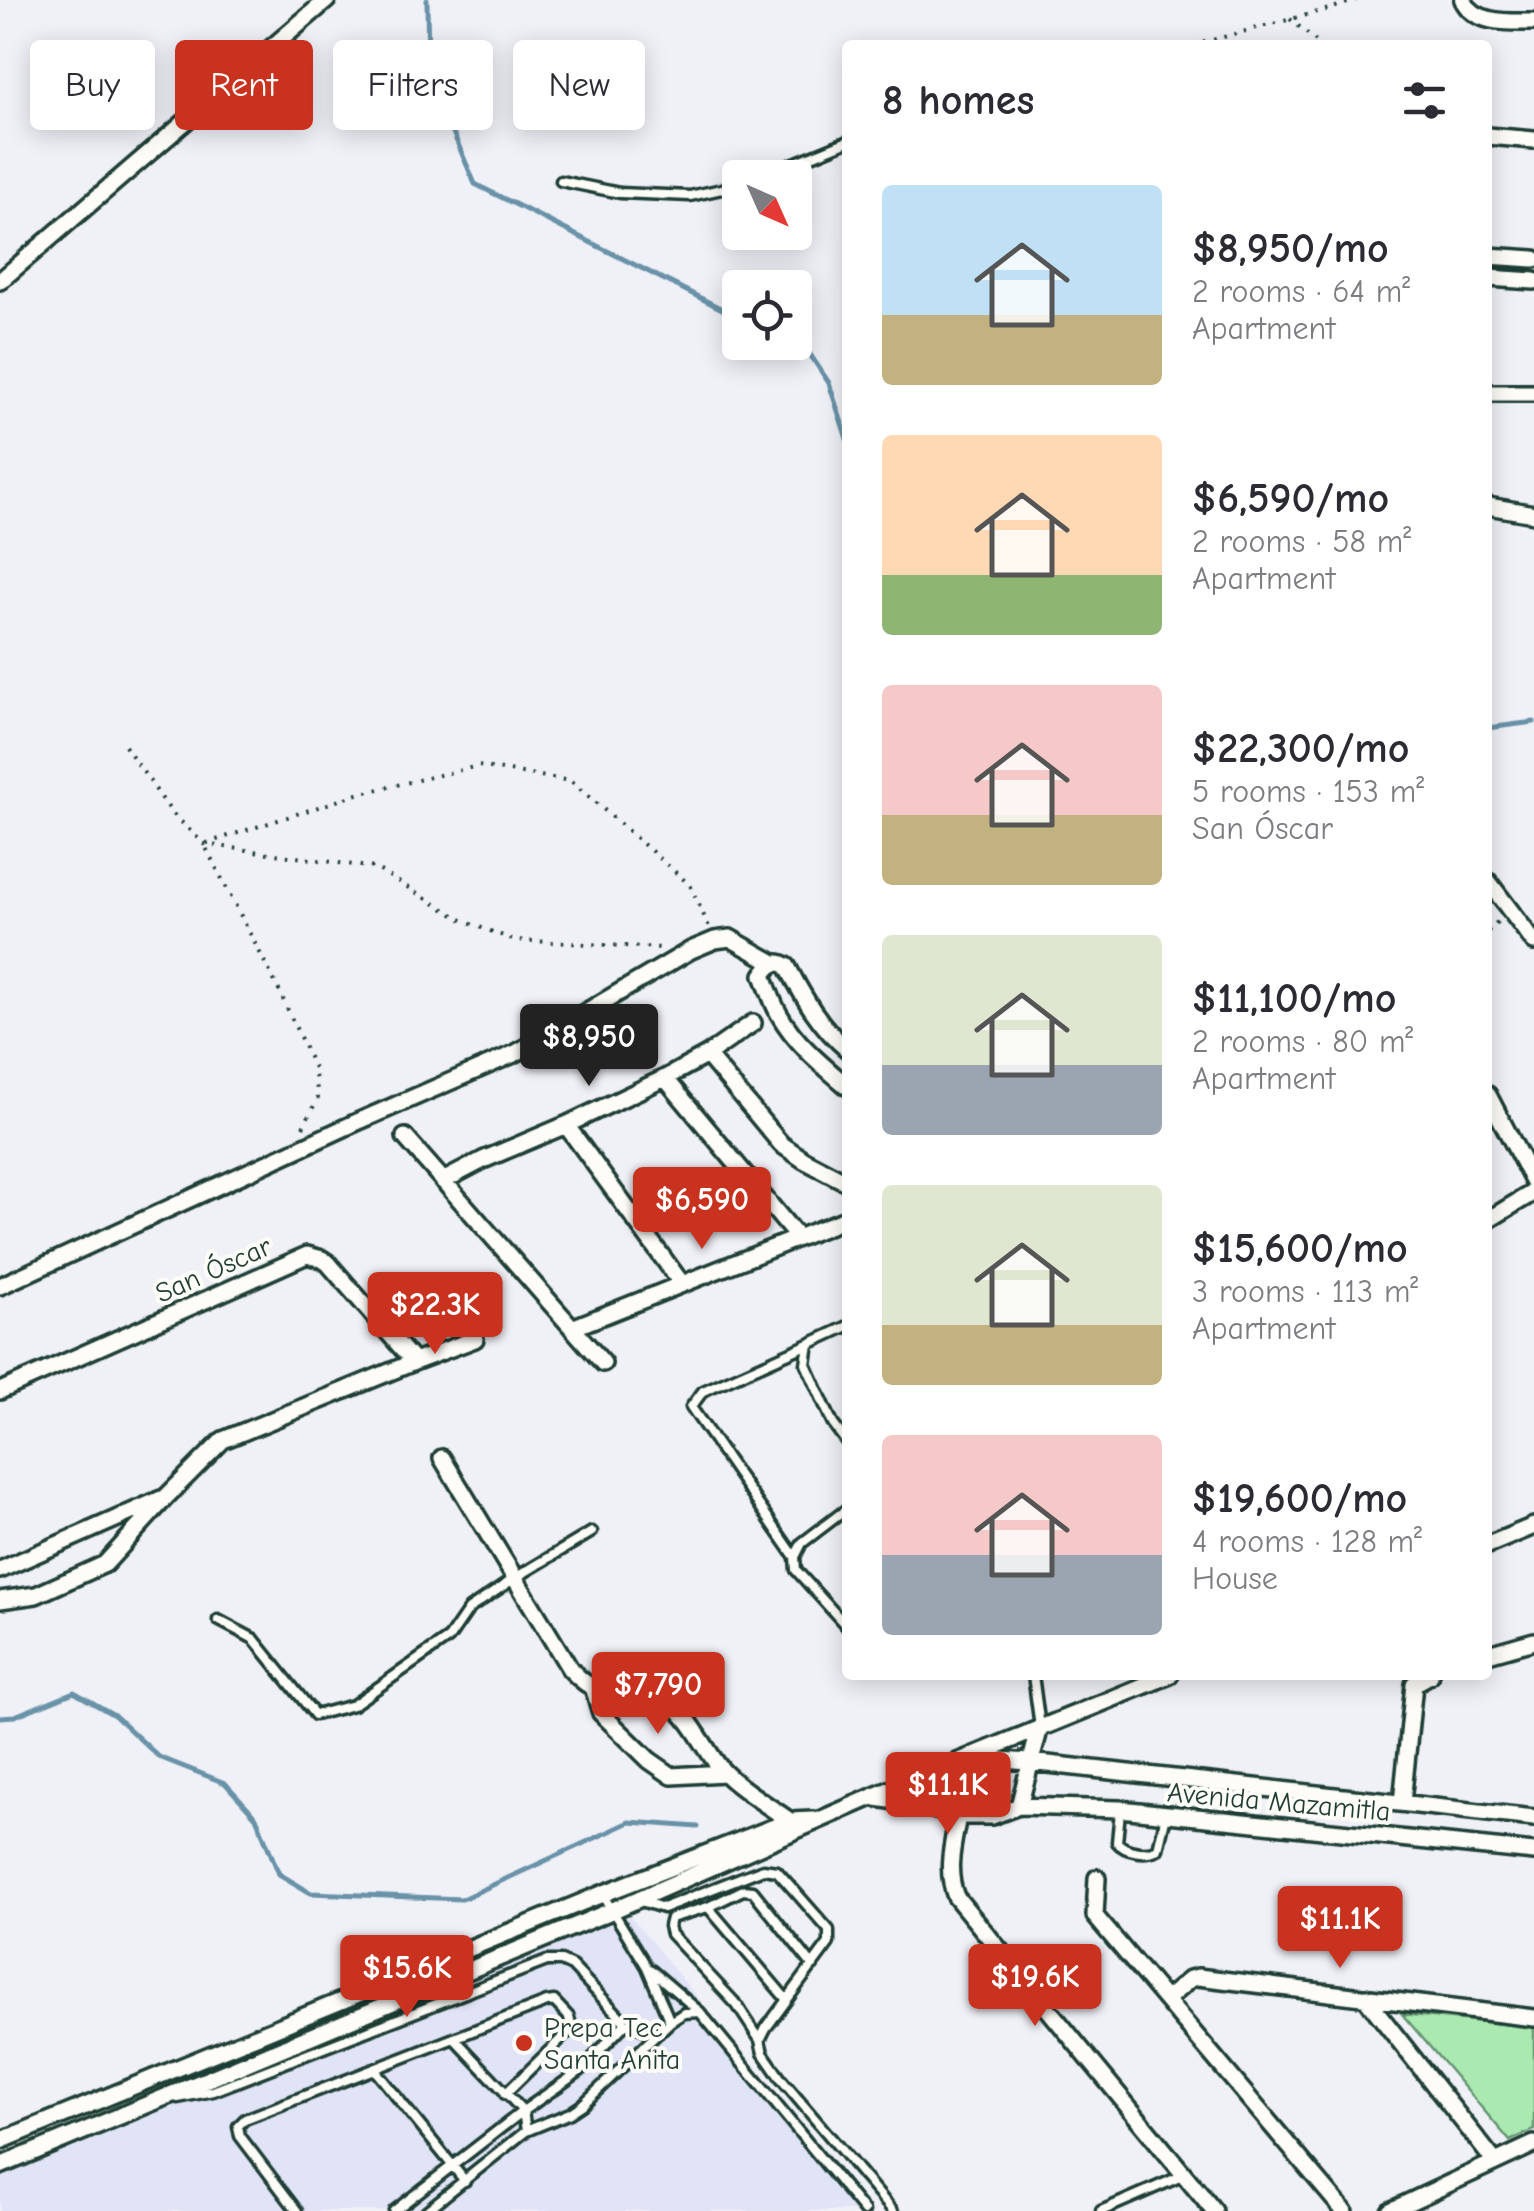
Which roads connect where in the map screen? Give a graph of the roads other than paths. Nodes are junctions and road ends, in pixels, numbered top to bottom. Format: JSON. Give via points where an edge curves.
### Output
{"nodes":[{"id":1,"x":327,"y":0,"type":"edge"},
{"id":2,"x":1462,"y":0,"type":"edge"},
{"id":3,"x":1534,"y":22,"type":"edge"},
{"id":4,"x":1492,"y":136,"type":"edge"},
{"id":5,"x":1534,"y":140,"type":"edge"},
{"id":6,"x":842,"y":143,"type":"edge"},
{"id":7,"x":802,"y":160,"type":"edge"},
{"id":8,"x":562,"y":181,"type":"dead end"},
{"id":9,"x":722,"y":188,"type":"edge"},
{"id":10,"x":1492,"y":256,"type":"edge"},
{"id":11,"x":1534,"y":259,"type":"edge"},
{"id":12,"x":1492,"y":278,"type":"edge"},
{"id":13,"x":0,"y":281,"type":"edge"},
{"id":14,"x":1534,"y":281,"type":"edge"},
{"id":15,"x":1492,"y":393,"type":"edge"},
{"id":16,"x":1534,"y":394,"type":"edge"},
{"id":17,"x":1492,"y":507,"type":"edge"},
{"id":18,"x":1534,"y":514,"type":"edge"},
{"id":19,"x":1492,"y":886,"type":"edge"},
{"id":20,"x":1534,"y":942,"type":"edge"},
{"id":21,"x":774,"y":963,"type":"junction"},
{"id":22,"x":753,"y":1023,"type":"dead end"},
{"id":23,"x":842,"y":1045,"type":"edge"},
{"id":24,"x":707,"y":1056,"type":"junction"},
{"id":25,"x":665,"y":1078,"type":"junction"},
{"id":26,"x":842,"y":1081,"type":"edge"},
{"id":27,"x":1492,"y":1103,"type":"edge"},
{"id":28,"x":566,"y":1125,"type":"junction"},
{"id":29,"x":405,"y":1138,"type":"dead end"},
{"id":30,"x":443,"y":1180,"type":"junction"},
{"id":31,"x":842,"y":1181,"type":"edge"},
{"id":32,"x":1534,"y":1183,"type":"edge"},
{"id":33,"x":1534,"y":1192,"type":"edge"},
{"id":34,"x":1492,"y":1218,"type":"edge"},
{"id":35,"x":842,"y":1220,"type":"edge"},
{"id":36,"x":798,"y":1238,"type":"junction"},
{"id":37,"x":682,"y":1284,"type":"junction"},
{"id":38,"x":0,"y":1286,"type":"edge"},
{"id":39,"x":572,"y":1328,"type":"junction"},
{"id":40,"x":842,"y":1329,"type":"edge"},
{"id":41,"x":476,"y":1339,"type":"dead end"},
{"id":42,"x":809,"y":1344,"type":"junction"},
{"id":43,"x":414,"y":1362,"type":"junction"},
{"id":44,"x":603,"y":1363,"type":"dead end"},
{"id":45,"x":0,"y":1391,"type":"edge"},
{"id":46,"x":842,"y":1436,"type":"edge"},
{"id":47,"x":442,"y":1458,"type":"dead end"},
{"id":48,"x":166,"y":1497,"type":"junction"},
{"id":49,"x":842,"y":1513,"type":"edge"},
{"id":50,"x":1534,"y":1526,"type":"edge"},
{"id":51,"x":592,"y":1532,"type":"dead end"},
{"id":52,"x":1492,"y":1544,"type":"edge"},
{"id":53,"x":795,"y":1557,"type":"junction"},
{"id":54,"x":0,"y":1570,"type":"edge"},
{"id":55,"x":515,"y":1578,"type":"junction"},
{"id":56,"x":0,"y":1600,"type":"edge"},
{"id":57,"x":218,"y":1620,"type":"dead end"},
{"id":58,"x":842,"y":1621,"type":"edge"},
{"id":59,"x":1534,"y":1641,"type":"edge"},
{"id":60,"x":1492,"y":1653,"type":"edge"},
{"id":61,"x":1034,"y":1680,"type":"edge"},
{"id":62,"x":1158,"y":1680,"type":"edge"},
{"id":63,"x":1421,"y":1680,"type":"edge"},
{"id":64,"x":594,"y":1690,"type":"junction"},
{"id":65,"x":1040,"y":1728,"type":"junction"},
{"id":66,"x":968,"y":1758,"type":"junction"},
{"id":67,"x":1030,"y":1762,"type":"junction"},
{"id":68,"x":724,"y":1772,"type":"junction"},
{"id":69,"x":872,"y":1797,"type":"junction"},
{"id":70,"x":1402,"y":1803,"type":"junction"},
{"id":71,"x":1020,"y":1806,"type":"junction"},
{"id":72,"x":1120,"y":1809,"type":"junction"},
{"id":73,"x":1469,"y":1810,"type":"junction"},
{"id":74,"x":1166,"y":1815,"type":"junction"},
{"id":75,"x":958,"y":1816,"type":"junction"},
{"id":76,"x":1534,"y":1818,"type":"edge"},
{"id":77,"x":793,"y":1826,"type":"junction"},
{"id":78,"x":1466,"y":1844,"type":"junction"},
{"id":79,"x":1534,"y":1852,"type":"edge"},
{"id":80,"x":1097,"y":1878,"type":"dead end"},
{"id":81,"x":602,"y":1894,"type":"junction"},
{"id":82,"x":638,"y":1900,"type":"junction"},
{"id":83,"x":708,"y":1907,"type":"junction"},
{"id":84,"x":610,"y":1912,"type":"junction"},
{"id":85,"x":812,"y":1966,"type":"junction"},
{"id":86,"x":648,"y":1967,"type":"junction"},
{"id":87,"x":1365,"y":1997,"type":"junction"},
{"id":88,"x":1167,"y":1999,"type":"junction"},
{"id":89,"x":787,"y":2000,"type":"junction"},
{"id":90,"x":325,"y":2008,"type":"junction"},
{"id":91,"x":700,"y":2012,"type":"junction"},
{"id":92,"x":1534,"y":2018,"type":"edge"},
{"id":93,"x":670,"y":2022,"type":"junction"},
{"id":94,"x":626,"y":2023,"type":"junction"},
{"id":95,"x":335,"y":2034,"type":"junction"},
{"id":96,"x":656,"y":2034,"type":"junction"},
{"id":97,"x":454,"y":2038,"type":"junction"},
{"id":98,"x":760,"y":2040,"type":"junction"},
{"id":99,"x":374,"y":2069,"type":"junction"},
{"id":100,"x":505,"y":2094,"type":"junction"},
{"id":101,"x":523,"y":2111,"type":"junction"},
{"id":102,"x":526,"y":2131,"type":"junction"},
{"id":103,"x":0,"y":2141,"type":"edge"},
{"id":104,"x":1534,"y":2144,"type":"edge"},
{"id":105,"x":1495,"y":2162,"type":"junction"},
{"id":106,"x":0,"y":2166,"type":"edge"},
{"id":107,"x":453,"y":2166,"type":"junction"},
{"id":108,"x":1184,"y":2175,"type":"junction"},
{"id":109,"x":465,"y":2181,"type":"junction"},
{"id":110,"x":297,"y":2211,"type":"edge"},
{"id":111,"x":394,"y":2211,"type":"edge"},
{"id":112,"x":426,"y":2211,"type":"edge"},
{"id":113,"x":864,"y":2211,"type":"edge"},
{"id":114,"x":893,"y":2211,"type":"edge"},
{"id":115,"x":1101,"y":2211,"type":"edge"},
{"id":116,"x":1214,"y":2211,"type":"edge"},
{"id":117,"x":1344,"y":2211,"type":"edge"},
{"id":118,"x":1390,"y":2211,"type":"edge"}],
"edges":[{"from":1,"to":13,"type":"street"},
{"from":2,"to":3,"type":"street","via":[[1480,18]]},
{"from":4,"to":5,"type":"street"},
{"from":6,"to":7,"type":"lane"},
{"from":8,"to":9,"type":"lane","via":[[620,193],[690,196]]},
{"from":10,"to":11,"type":"street"},
{"from":12,"to":14,"type":"street"},
{"from":15,"to":16,"type":"street"},
{"from":17,"to":18,"type":"street"},
{"from":19,"to":20,"type":"street"},
{"from":21,"to":23,"type":"street","via":[[787,966],[812,1012]]},
{"from":21,"to":26,"type":"street","via":[[764,975],[777,1011]]},
{"from":21,"to":38,"type":"street","via":[[730,938],[691,950],[516,1053]]},
{"from":22,"to":24,"type":"street"},
{"from":24,"to":25,"type":"street"},
{"from":24,"to":31,"type":"street","via":[[781,1144]]},
{"from":25,"to":28,"type":"street"},
{"from":25,"to":36,"type":"street"},
{"from":27,"to":32,"type":"street"},
{"from":28,"to":30,"type":"street"},
{"from":28,"to":37,"type":"street"},
{"from":29,"to":30,"type":"street"},
{"from":30,"to":39,"type":"street"},
{"from":33,"to":34,"type":"street"},
{"from":35,"to":36,"type":"street"},
{"from":36,"to":37,"type":"street"},
{"from":37,"to":39,"type":"street"},
{"from":39,"to":44,"type":"street"},
{"from":40,"to":42,"type":"lane"},
{"from":41,"to":43,"type":"street"},
{"from":42,"to":46,"type":"lane","via":[[806,1364]]},
{"from":42,"to":53,"type":"lane","via":[[703,1392],[691,1407]]},
{"from":43,"to":45,"type":"street","name":"San Óscar","via":[[328,1263],[307,1256]]},
{"from":43,"to":48,"type":"street","via":[[222,1440]]},
{"from":47,"to":55,"type":"street"},
{"from":48,"to":54,"type":"street"},
{"from":48,"to":56,"type":"street","via":[[105,1564],[36,1595]]},
{"from":49,"to":53,"type":"lane"},
{"from":50,"to":52,"type":"street"},
{"from":51,"to":55,"type":"lane"},
{"from":53,"to":58,"type":"lane","via":[[796,1570]]},
{"from":55,"to":57,"type":"lane","via":[[470,1609],[449,1638],[353,1706],[315,1715],[254,1639]]},
{"from":55,"to":64,"type":"street","via":[[570,1669]]},
{"from":59,"to":60,"type":"street"},
{"from":61,"to":65,"type":"lane"},
{"from":62,"to":65,"type":"street"},
{"from":63,"to":70,"type":"street","via":[[1414,1684]]},
{"from":64,"to":68,"type":"street","via":[[662,1698],[682,1712]]},
{"from":64,"to":68,"type":"street","via":[[601,1713],[672,1776]]},
{"from":65,"to":66,"type":"street"},
{"from":65,"to":67,"type":"street"},
{"from":66,"to":67,"type":"street","name":"Avenida Mazamitla"},
{"from":66,"to":69,"type":"street"},
{"from":67,"to":70,"type":"street","name":"Avenida Mazamitla"},
{"from":67,"to":71,"type":"street"},
{"from":68,"to":77,"type":"street"},
{"from":69,"to":75,"type":"street"},
{"from":69,"to":77,"type":"street"},
{"from":70,"to":73,"type":"street","name":"Avenida Mazamitla"},
{"from":71,"to":72,"type":"street","name":"Avenida Mazamitla"},
{"from":71,"to":75,"type":"street","name":"Avenida Mazamitla","via":[[992,1816]]},
{"from":72,"to":74,"type":"street","name":"Avenida Mazamitla"},
{"from":72,"to":74,"type":"lane","via":[[1117,1842],[1148,1852],[1160,1844]]},
{"from":73,"to":76,"type":"street","name":"Avenida Mazamitla"},
{"from":73,"to":78,"type":"street"},
{"from":74,"to":78,"type":"street","name":"Avenida Mazamitla"},
{"from":75,"to":108,"type":"street","via":[[949,1862],[956,1897]]},
{"from":77,"to":81,"type":"street"},
{"from":77,"to":82,"type":"street"},
{"from":78,"to":79,"type":"street","name":"Avenida Mazamitla"},
{"from":80,"to":88,"type":"street","via":[[1095,1916]]},
{"from":81,"to":84,"type":"lane"},
{"from":81,"to":90,"type":"street"},
{"from":82,"to":84,"type":"street"},
{"from":82,"to":85,"type":"lane","via":[[663,1908],[762,1869],[777,1870],[829,1930]]},
{"from":83,"to":85,"type":"lane","via":[[753,1891]]},
{"from":83,"to":89,"type":"lane"},
{"from":83,"to":98,"type":"lane","via":[[671,1918],[671,1934]]},
{"from":84,"to":86,"type":"lane"},
{"from":84,"to":95,"type":"street"},
{"from":85,"to":89,"type":"lane"},
{"from":86,"to":91,"type":"lane"},
{"from":86,"to":93,"type":"lane"},
{"from":87,"to":88,"type":"street","via":[[1198,1976]]},
{"from":87,"to":92,"type":"street"},
{"from":87,"to":105,"type":"street"},
{"from":88,"to":117,"type":"street"},
{"from":89,"to":98,"type":"lane"},
{"from":90,"to":95,"type":"street"},
{"from":90,"to":103,"type":"street"},
{"from":91,"to":93,"type":"lane"},
{"from":91,"to":113,"type":"lane"},
{"from":93,"to":96,"type":"lane"},
{"from":94,"to":95,"type":"lane","via":[[561,1961]]},
{"from":94,"to":96,"type":"lane"},
{"from":94,"to":101,"type":"lane","via":[[580,2071]]},
{"from":95,"to":106,"type":"street"},
{"from":96,"to":102,"type":"lane","via":[[570,2114]]},
{"from":97,"to":99,"type":"lane"},
{"from":97,"to":100,"type":"lane"},
{"from":97,"to":100,"type":"lane","via":[[547,2002],[559,2005],[569,2017],[568,2032]]},
{"from":98,"to":114,"type":"lane","via":[[780,2079]]},
{"from":99,"to":107,"type":"lane"},
{"from":99,"to":110,"type":"lane","via":[[238,2126]]},
{"from":100,"to":101,"type":"lane"},
{"from":101,"to":102,"type":"lane"},
{"from":101,"to":107,"type":"lane"},
{"from":102,"to":109,"type":"lane"},
{"from":104,"to":105,"type":"street"},
{"from":105,"to":118,"type":"street"},
{"from":107,"to":109,"type":"lane"},
{"from":107,"to":111,"type":"lane"},
{"from":108,"to":115,"type":"lane"},
{"from":108,"to":116,"type":"street"},
{"from":109,"to":112,"type":"lane"}]}
